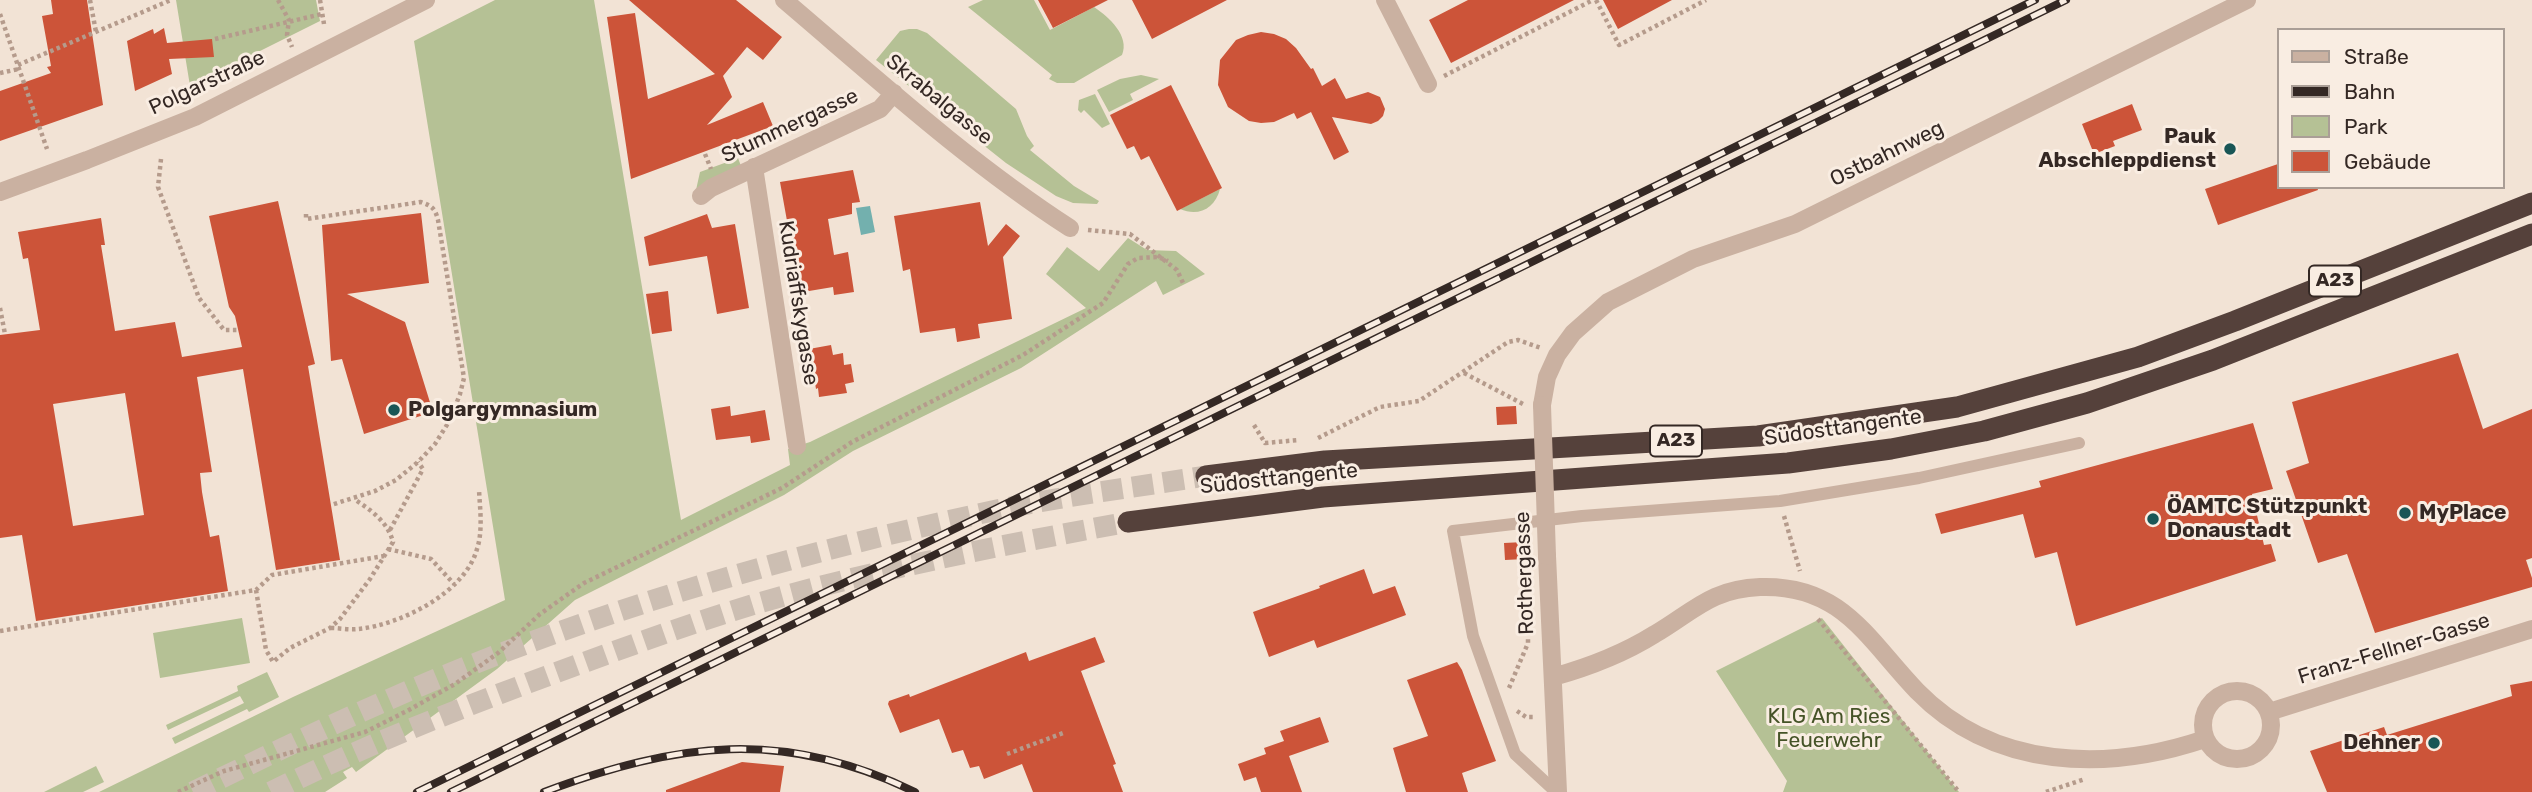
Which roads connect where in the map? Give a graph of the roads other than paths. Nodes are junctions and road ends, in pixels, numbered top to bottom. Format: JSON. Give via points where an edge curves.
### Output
{"nodes":[{"id":1,"x":426,"y":0,"type":"edge"},
{"id":2,"x":784,"y":0,"type":"edge"},
{"id":3,"x":1385,"y":0,"type":"edge"},
{"id":4,"x":2247,"y":0,"type":"edge"},
{"id":5,"x":1428,"y":84,"type":"road end"},
{"id":6,"x":894,"y":93,"type":"junction"},
{"id":7,"x":754,"y":167,"type":"junction"},
{"id":8,"x":0,"y":192,"type":"edge"},
{"id":9,"x":701,"y":196,"type":"dead end"},
{"id":10,"x":2532,"y":203,"type":"edge"},
{"id":11,"x":1070,"y":228,"type":"road end"},
{"id":12,"x":2532,"y":234,"type":"edge"},
{"id":13,"x":1557,"y":355,"type":"joint"},
{"id":14,"x":2079,"y":443,"type":"dead end"},
{"id":15,"x":797,"y":446,"type":"dead end"},
{"id":16,"x":1206,"y":476,"type":"tunnel mouth"},
{"id":17,"x":1128,"y":522,"type":"tunnel mouth"},
{"id":18,"x":2532,"y":629,"type":"edge"},
{"id":19,"x":1553,"y":677,"type":"junction"},
{"id":20,"x":2269,"y":712,"type":"junction"},
{"id":21,"x":2205,"y":739,"type":"junction"},
{"id":22,"x":1557,"y":792,"type":"edge"}],
"edges":[{"from":1,"to":8,"type":"street","name":"Polgarstraße","via":[[195,117]]},
{"from":2,"to":6,"type":"street","name":"Skrabalgasse"},
{"from":3,"to":5,"type":"street"},
{"from":4,"to":13,"type":"street","name":"Ostbahnweg","via":[[1795,224],[1693,259],[1645,281],[1588,317]]},
{"from":6,"to":7,"type":"street","name":"Stummergasse","via":[[880,109]]},
{"from":6,"to":11,"type":"street","name":"Skrabalgasse","via":[[1028,201]]},
{"from":7,"to":9,"type":"street","name":"Stummergasse"},
{"from":7,"to":15,"type":"street","name":"Kudriaffskygasse"},
{"from":10,"to":16,"type":"highway","name":"Südosttangente","number":"A23","via":[[2138,357],[1957,407],[1758,436],[1325,461]]},
{"from":12,"to":17,"type":"highway","name":"Südosttangente","number":"A23","via":[[2213,360],[2087,403],[1984,430],[1788,463],[1323,497]]},
{"from":13,"to":19,"type":"street","name":"Rothergasse","bridge":true,"via":[[1542,405]]},
{"from":14,"to":22,"type":"lane","via":[[1919,478],[1780,501],[1453,531],[1473,636],[1515,754]]},
{"from":18,"to":20,"type":"street","name":"Franz-Fellner-Gasse"},
{"from":19,"to":21,"type":"street","via":[[1608,659],[1726,592],[1761,587],[1806,593],[1832,603],[1861,626],[1919,692],[1950,717],[2023,752],[2076,761],[2122,758]]},
{"from":19,"to":22,"type":"street","name":"Rothergasse"},
{"from":20,"to":21,"type":"street","via":[[2272,723],[2265,746],[2245,759],[2222,756]]},
{"from":20,"to":21,"type":"street","via":[[2255,695],[2224,692],[2207,707]]}]}
